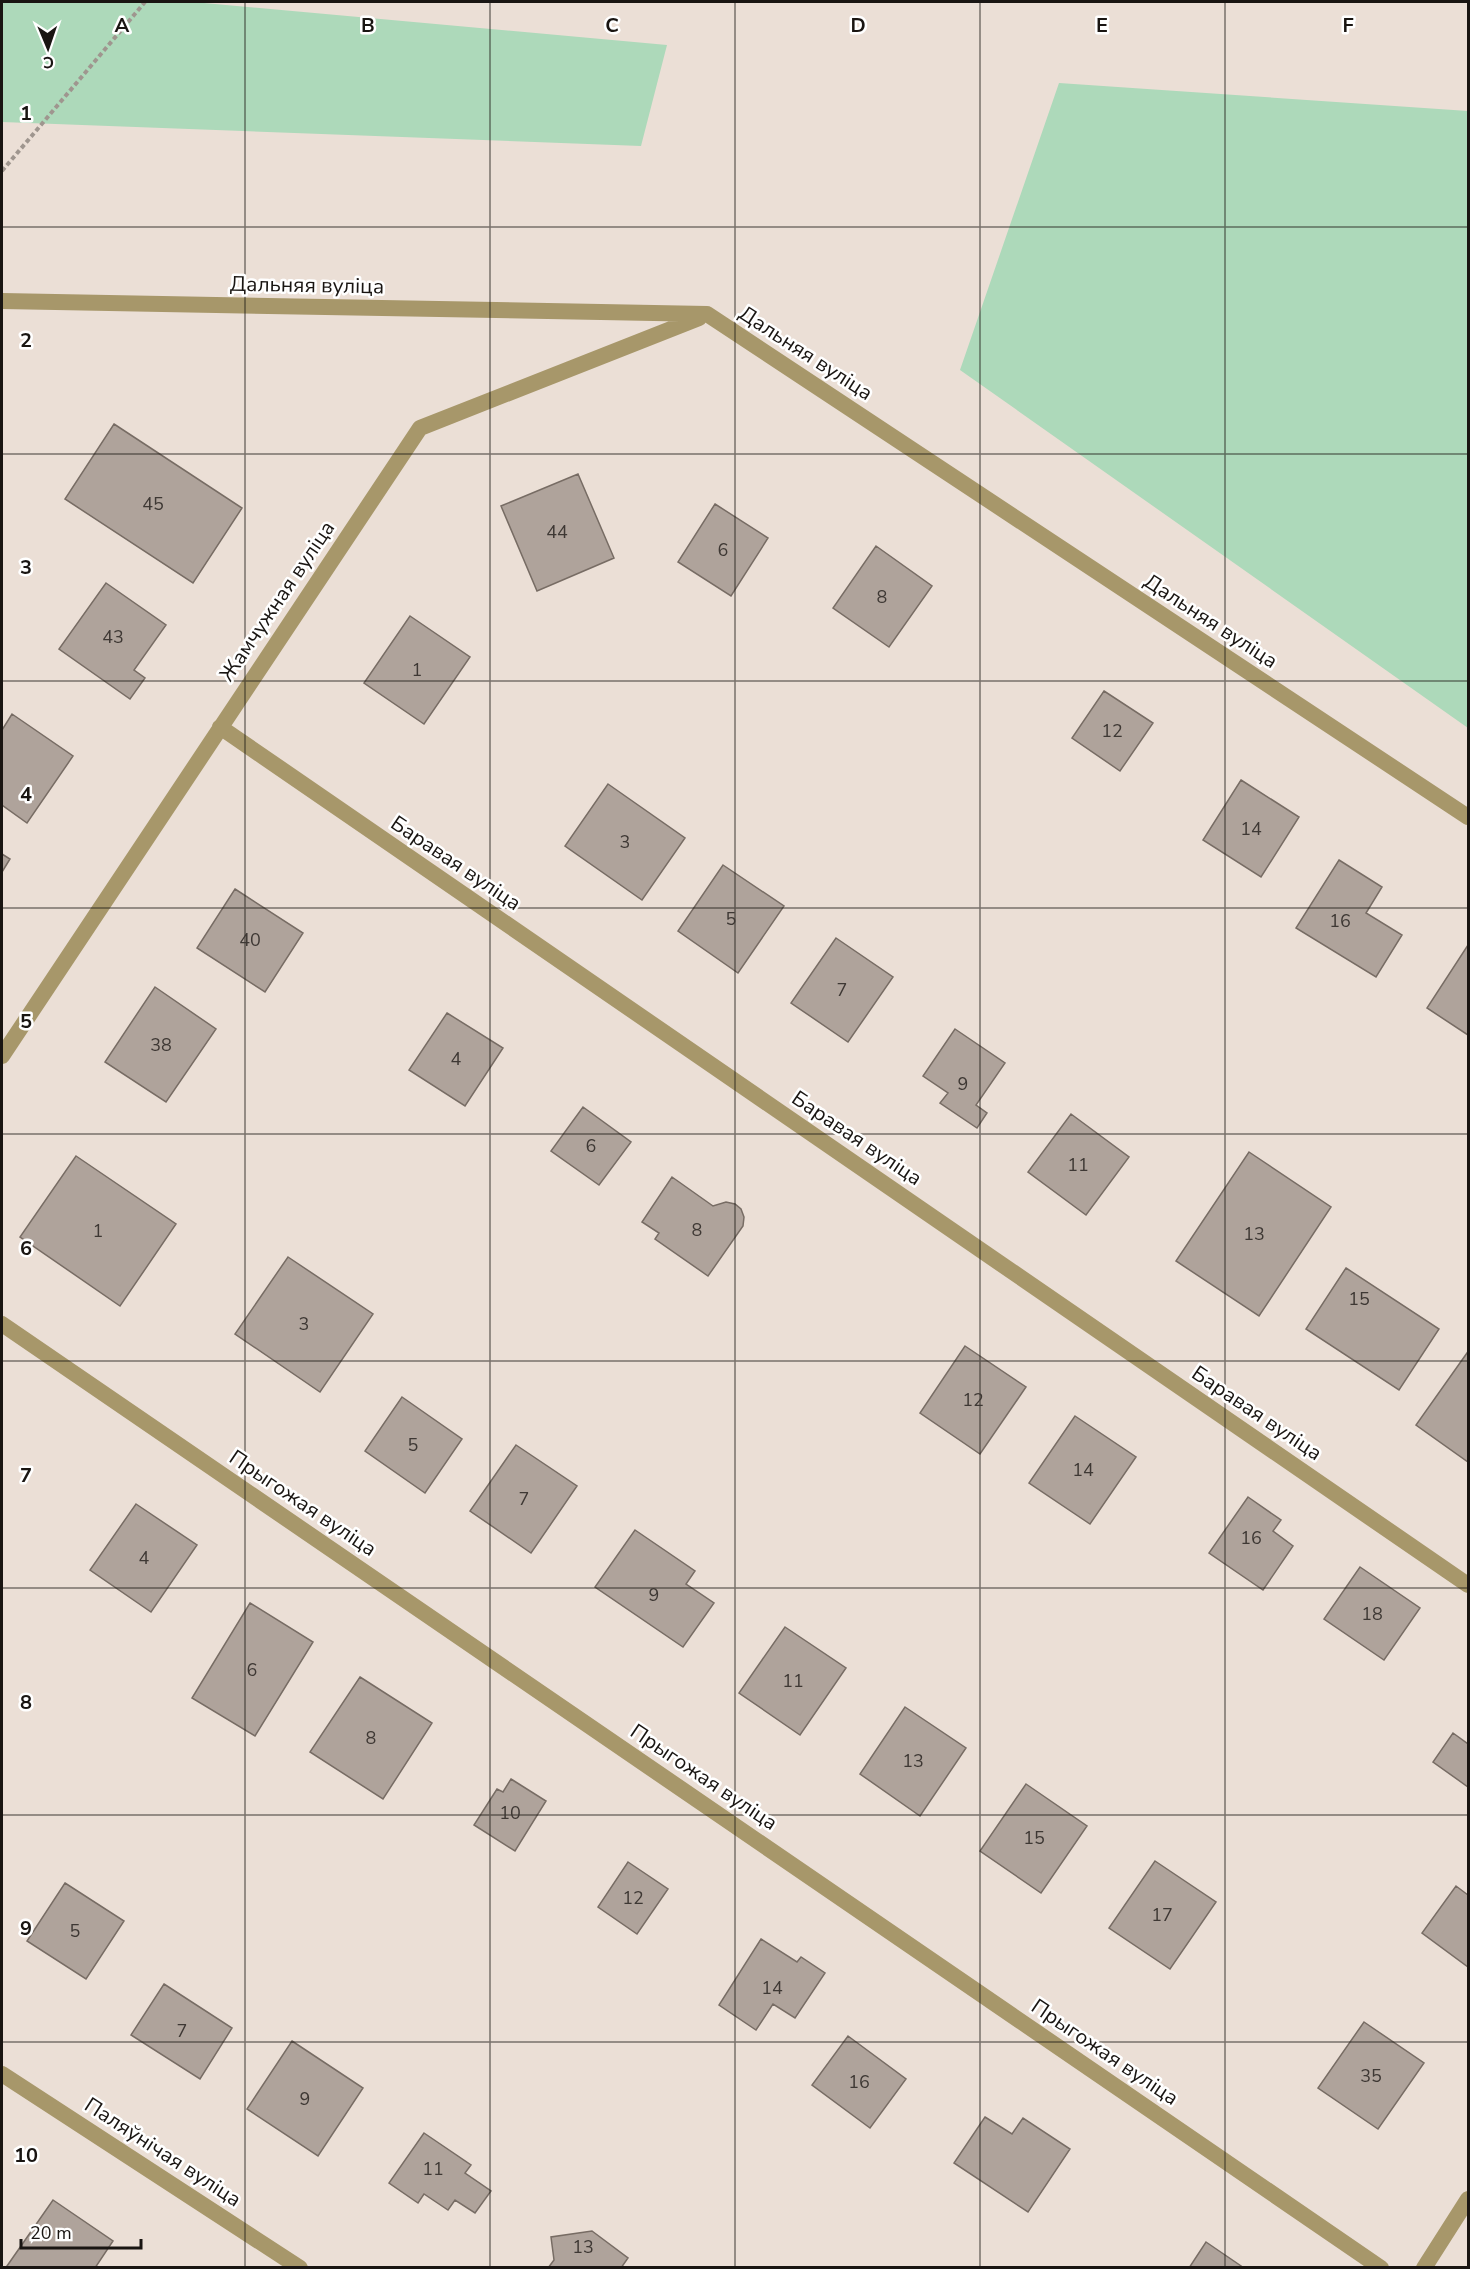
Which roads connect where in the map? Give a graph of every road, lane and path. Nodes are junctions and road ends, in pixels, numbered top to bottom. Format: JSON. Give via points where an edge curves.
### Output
{"nodes":[{"id":1,"x":145,"y":2,"type":"edge"},
{"id":2,"x":2,"y":171,"type":"edge"},
{"id":3,"x":2,"y":301,"type":"edge"},
{"id":4,"x":707,"y":314,"type":"junction"},
{"id":5,"x":220,"y":728,"type":"junction"},
{"id":6,"x":1468,"y":817,"type":"edge"},
{"id":7,"x":2,"y":1056,"type":"edge"},
{"id":8,"x":2,"y":1324,"type":"edge"},
{"id":9,"x":1468,"y":1585,"type":"edge"},
{"id":10,"x":2,"y":2074,"type":"edge"},
{"id":11,"x":1468,"y":2199,"type":"edge"},
{"id":12,"x":300,"y":2268,"type":"edge"},
{"id":13,"x":1381,"y":2268,"type":"edge"},
{"id":14,"x":1424,"y":2268,"type":"edge"}],
"edges":[{"from":1,"to":2,"type":"path"},
{"from":3,"to":4,"type":"street","name":"Дальняя вуліца"},
{"from":4,"to":5,"type":"street","name":"Жамчужная вуліца","via":[[420,428]]},
{"from":4,"to":6,"type":"street","name":"Дальняя вуліца"},
{"from":5,"to":7,"type":"street","name":"Жамчужная вуліца"},
{"from":5,"to":9,"type":"street","name":"Баравая вуліца"},
{"from":8,"to":13,"type":"street","name":"Прыгожая вуліца"},
{"from":10,"to":12,"type":"street","name":"Паляўнічая вуліца"},
{"from":11,"to":14,"type":"street"}]}
